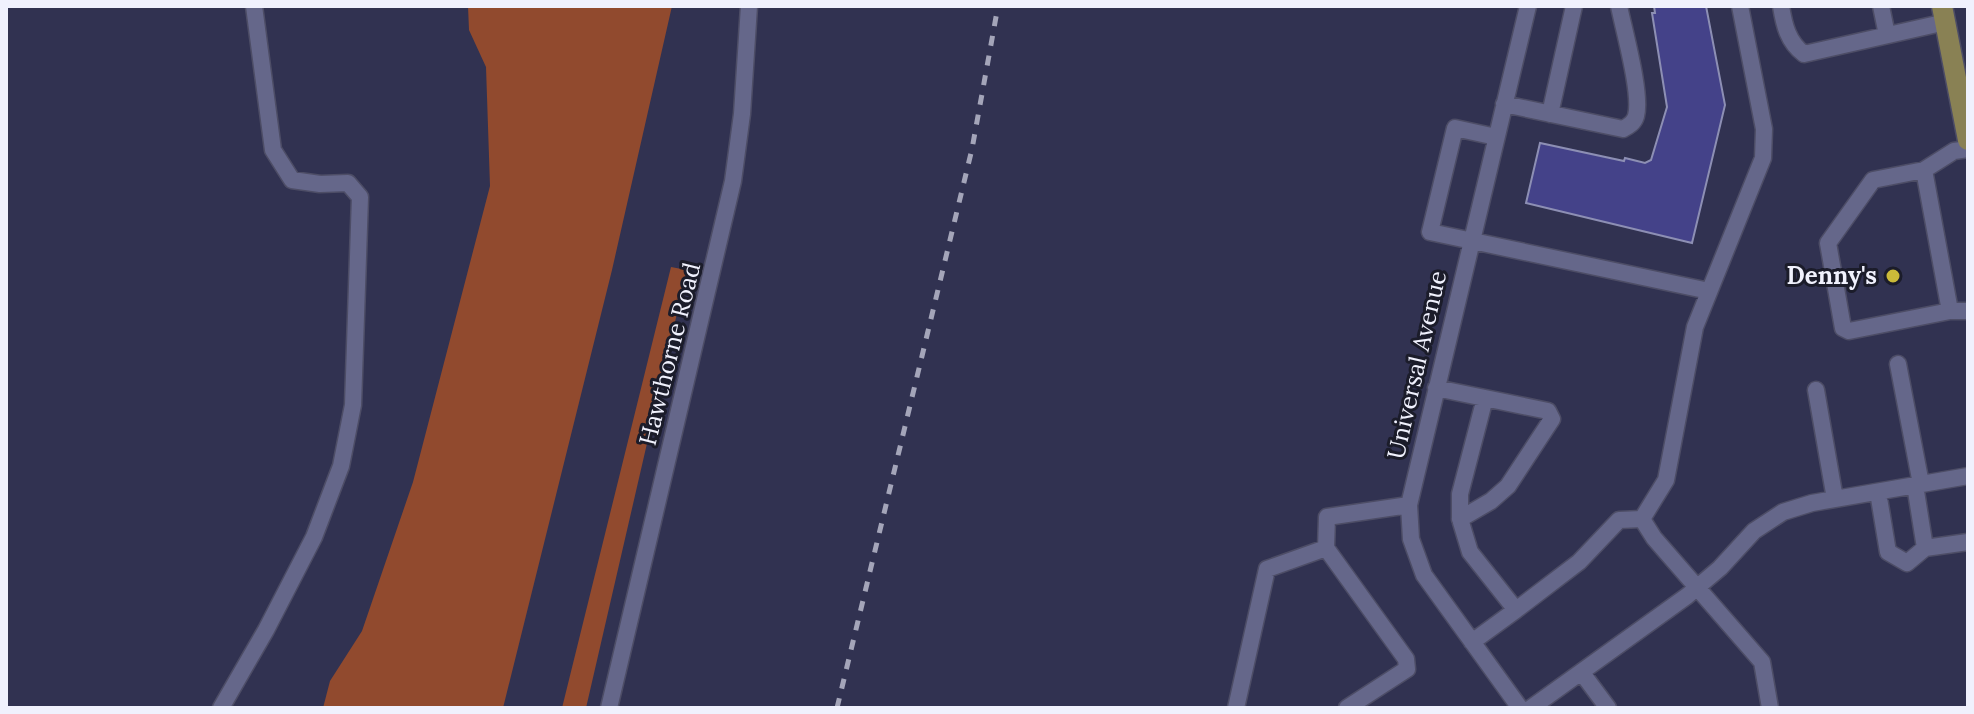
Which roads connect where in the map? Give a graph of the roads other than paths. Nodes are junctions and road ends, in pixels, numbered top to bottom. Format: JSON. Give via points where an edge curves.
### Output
{"nodes":[{"id":1,"x":254,"y":6,"type":"edge"},
{"id":2,"x":749,"y":6,"type":"edge"},
{"id":3,"x":1528,"y":6,"type":"edge"},
{"id":4,"x":1574,"y":6,"type":"edge"},
{"id":5,"x":1619,"y":6,"type":"edge"},
{"id":6,"x":1740,"y":6,"type":"edge"},
{"id":7,"x":1781,"y":6,"type":"edge"},
{"id":8,"x":1881,"y":6,"type":"edge"},
{"id":9,"x":1944,"y":14,"type":"edge"},
{"id":10,"x":1887,"y":35,"type":"junction"},
{"id":11,"x":1504,"y":104,"type":"junction"},
{"id":12,"x":1550,"y":114,"type":"junction"},
{"id":13,"x":1496,"y":137,"type":"junction"},
{"id":14,"x":1968,"y":140,"type":"edge"},
{"id":15,"x":1968,"y":149,"type":"edge"},
{"id":16,"x":1924,"y":170,"type":"junction"},
{"id":17,"x":1471,"y":242,"type":"junction"},
{"id":18,"x":1709,"y":291,"type":"junction"},
{"id":19,"x":1950,"y":311,"type":"junction"},
{"id":20,"x":1968,"y":311,"type":"edge"},
{"id":21,"x":1898,"y":364,"type":"dead end"},
{"id":22,"x":1436,"y":388,"type":"junction"},
{"id":23,"x":1816,"y":390,"type":"dead end"},
{"id":24,"x":1485,"y":398,"type":"junction"},
{"id":25,"x":1968,"y":476,"type":"edge"},
{"id":26,"x":1918,"y":484,"type":"junction"},
{"id":27,"x":1878,"y":492,"type":"junction"},
{"id":28,"x":1835,"y":499,"type":"junction"},
{"id":29,"x":1409,"y":505,"type":"junction"},
{"id":30,"x":1460,"y":519,"type":"junction"},
{"id":31,"x":1642,"y":519,"type":"junction"},
{"id":32,"x":1968,"y":542,"type":"edge"},
{"id":33,"x":1326,"y":548,"type":"junction"},
{"id":34,"x":1925,"y":548,"type":"junction"},
{"id":35,"x":1698,"y":587,"type":"junction"},
{"id":36,"x":1516,"y":610,"type":"junction"},
{"id":37,"x":1472,"y":642,"type":"junction"},
{"id":38,"x":1582,"y":673,"type":"junction"},
{"id":39,"x":221,"y":708,"type":"edge"},
{"id":40,"x":609,"y":708,"type":"edge"},
{"id":41,"x":1236,"y":708,"type":"edge"},
{"id":42,"x":1347,"y":708,"type":"edge"},
{"id":43,"x":1520,"y":708,"type":"edge"},
{"id":44,"x":1531,"y":708,"type":"edge"},
{"id":45,"x":1608,"y":708,"type":"edge"},
{"id":46,"x":1770,"y":708,"type":"edge"}],
"edges":[{"from":1,"to":39,"type":"street","via":[[273,150],[280,164],[292,180],[348,183],[360,197],[355,374],[349,434],[329,503]]},
{"from":2,"to":40,"type":"street","name":"Hawthorne Road","via":[[733,181]]},
{"from":3,"to":11,"type":"street","name":"Universal Avenue"},
{"from":4,"to":12,"type":"street"},
{"from":5,"to":12,"type":"street","via":[[1638,102],[1636,118],[1623,129]]},
{"from":6,"to":18,"type":"street","via":[[1764,129],[1763,158]]},
{"from":7,"to":10,"type":"street","via":[[1784,27],[1804,54]]},
{"from":8,"to":10,"type":"street"},
{"from":9,"to":10,"type":"street"},
{"from":9,"to":14,"type":"main road"},
{"from":11,"to":12,"type":"street"},
{"from":11,"to":13,"type":"street","name":"Universal Avenue"},
{"from":13,"to":17,"type":"street","name":"Universal Avenue"},
{"from":13,"to":17,"type":"street","via":[[1455,128],[1430,232]]},
{"from":15,"to":16,"type":"street","via":[[1954,151]]},
{"from":16,"to":19,"type":"street"},
{"from":16,"to":19,"type":"street","via":[[1873,180],[1829,240],[1843,328],[1853,331]]},
{"from":17,"to":18,"type":"street"},
{"from":17,"to":22,"type":"street","name":"Universal Avenue"},
{"from":18,"to":31,"type":"street","via":[[1695,327],[1666,480]]},
{"from":19,"to":20,"type":"street"},
{"from":21,"to":26,"type":"street"},
{"from":22,"to":24,"type":"street"},
{"from":22,"to":29,"type":"street","name":"Universal Avenue"},
{"from":23,"to":28,"type":"street"},
{"from":24,"to":30,"type":"street","via":[[1460,494]]},
{"from":24,"to":30,"type":"street","via":[[1548,411],[1552,419],[1508,486]]},
{"from":25,"to":26,"type":"street"},
{"from":26,"to":27,"type":"street"},
{"from":26,"to":34,"type":"street"},
{"from":27,"to":28,"type":"street"},
{"from":27,"to":34,"type":"street","via":[[1888,552],[1907,563]]},
{"from":28,"to":35,"type":"street","via":[[1783,512],[1754,531]]},
{"from":29,"to":33,"type":"street","via":[[1327,517]]},
{"from":29,"to":37,"type":"street","name":"Universal Avenue","via":[[1411,539],[1424,575]]},
{"from":30,"to":36,"type":"street","via":[[1470,552]]},
{"from":31,"to":35,"type":"street"},
{"from":31,"to":36,"type":"street","via":[[1619,520],[1579,562]]},
{"from":32,"to":34,"type":"street"},
{"from":33,"to":41,"type":"street","via":[[1267,569]]},
{"from":33,"to":42,"type":"street","via":[[1406,659],[1407,669]]},
{"from":35,"to":38,"type":"street"},
{"from":35,"to":46,"type":"street","via":[[1762,662]]},
{"from":36,"to":37,"type":"street"},
{"from":37,"to":43,"type":"street","name":"Universal Avenue"},
{"from":38,"to":44,"type":"street"},
{"from":38,"to":45,"type":"street"}]}
